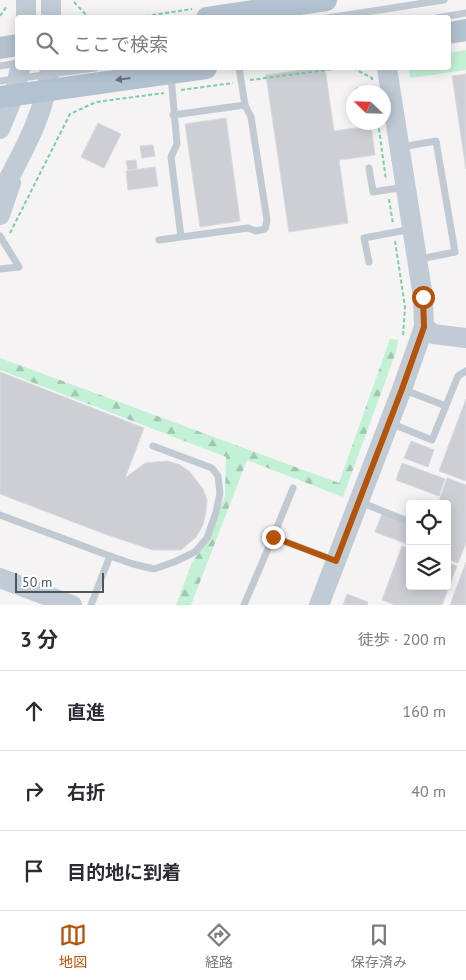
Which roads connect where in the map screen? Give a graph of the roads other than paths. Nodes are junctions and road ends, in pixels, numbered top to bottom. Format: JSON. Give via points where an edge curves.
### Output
{"nodes":[{"id":1,"x":51,"y":0,"type":"edge"},
{"id":2,"x":326,"y":0,"type":"edge"},
{"id":3,"x":444,"y":0,"type":"edge"},
{"id":4,"x":17,"y":3,"type":"edge"},
{"id":5,"x":204,"y":12,"type":"edge"},
{"id":6,"x":466,"y":13,"type":"edge"},
{"id":7,"x":24,"y":15,"type":"edge"},
{"id":8,"x":51,"y":15,"type":"edge"},
{"id":9,"x":346,"y":15,"type":"edge"},
{"id":10,"x":451,"y":16,"type":"edge"},
{"id":11,"x":466,"y":30,"type":"edge"},
{"id":12,"x":451,"y":32,"type":"edge"},
{"id":13,"x":15,"y":46,"type":"edge"},
{"id":14,"x":0,"y":48,"type":"edge"},
{"id":15,"x":0,"y":66,"type":"edge"},
{"id":16,"x":85,"y":70,"type":"edge"},
{"id":17,"x":201,"y":70,"type":"edge"},
{"id":18,"x":239,"y":70,"type":"edge"},
{"id":19,"x":49,"y":77,"type":"edge"},
{"id":20,"x":12,"y":81,"type":"edge"},
{"id":21,"x":171,"y":82,"type":"junction"},
{"id":22,"x":245,"y":105,"type":"junction"},
{"id":23,"x":173,"y":115,"type":"junction"},
{"id":24,"x":391,"y":126,"type":"edge"},
{"id":25,"x":0,"y":130,"type":"edge"},
{"id":26,"x":399,"y":147,"type":"junction"},
{"id":27,"x":21,"y":155,"type":"junction"},
{"id":28,"x":370,"y":168,"type":"dead end"},
{"id":29,"x":397,"y":189,"type":"junction"},
{"id":30,"x":0,"y":195,"type":"edge"},
{"id":31,"x":0,"y":215,"type":"edge"},
{"id":32,"x":403,"y":230,"type":"junction"},
{"id":33,"x":0,"y":236,"type":"edge"},
{"id":34,"x":181,"y":237,"type":"junction"},
{"id":35,"x":159,"y":240,"type":"dead end"},
{"id":36,"x":417,"y":259,"type":"junction"},
{"id":37,"x":369,"y":262,"type":"dead end"},
{"id":38,"x":0,"y":269,"type":"edge"},
{"id":39,"x":466,"y":326,"type":"edge"},
{"id":40,"x":424,"y":327,"type":"junction"},
{"id":41,"x":466,"y":338,"type":"edge"},
{"id":42,"x":466,"y":371,"type":"edge"},
{"id":43,"x":402,"y":389,"type":"junction"},
{"id":44,"x":446,"y":406,"type":"junction"},
{"id":45,"x":389,"y":423,"type":"junction"},
{"id":46,"x":153,"y":446,"type":"dead end"},
{"id":47,"x":293,"y":488,"type":"dead end"},
{"id":48,"x":358,"y":501,"type":"junction"},
{"id":49,"x":0,"y":515,"type":"edge"},
{"id":50,"x":406,"y":520,"type":"edge"},
{"id":51,"x":273,"y":537,"type":"junction"},
{"id":52,"x":110,"y":556,"type":"junction"},
{"id":53,"x":336,"y":561,"type":"junction"},
{"id":54,"x":0,"y":578,"type":"edge"},
{"id":55,"x":72,"y":605,"type":"edge"},
{"id":56,"x":91,"y":605,"type":"edge"},
{"id":57,"x":244,"y":605,"type":"edge"},
{"id":58,"x":319,"y":605,"type":"edge"}],
"edges":[{"from":1,"to":8,"type":"street"},
{"from":2,"to":5,"type":"main road"},
{"from":3,"to":9,"type":"lane"},
{"from":4,"to":7,"type":"street"},
{"from":6,"to":10,"type":"lane"},
{"from":11,"to":12,"type":"main road"},
{"from":13,"to":14,"type":"main road"},
{"from":15,"to":20,"type":"lane"},
{"from":16,"to":19,"type":"lane"},
{"from":17,"to":21,"type":"main road"},
{"from":18,"to":22,"type":"lane"},
{"from":19,"to":20,"type":"main road"},
{"from":21,"to":19,"type":"main road","one_way":true},
{"from":19,"to":27,"type":"street","via":[[37,118]]},
{"from":20,"to":25,"type":"street"},
{"from":21,"to":23,"type":"lane"},
{"from":22,"to":23,"type":"lane"},
{"from":22,"to":34,"type":"lane","via":[[251,117],[267,220],[265,229],[256,231],[248,228]]},
{"from":23,"to":34,"type":"lane","via":[[176,144],[171,158]]},
{"from":24,"to":26,"type":"street"},
{"from":26,"to":29,"type":"street"},
{"from":26,"to":36,"type":"lane","via":[[436,140],[455,252]]},
{"from":27,"to":30,"type":"street"},
{"from":27,"to":31,"type":"street"},
{"from":28,"to":29,"type":"lane","via":[[373,192]]},
{"from":29,"to":32,"type":"street"},
{"from":32,"to":36,"type":"street"},
{"from":32,"to":37,"type":"lane","via":[[364,238]]},
{"from":33,"to":38,"type":"lane","via":[[19,267]]},
{"from":34,"to":35,"type":"lane"},
{"from":36,"to":40,"type":"street"},
{"from":39,"to":40,"type":"street","via":[[434,323]]},
{"from":40,"to":41,"type":"street","via":[[433,334]]},
{"from":40,"to":43,"type":"street"},
{"from":42,"to":44,"type":"lane","via":[[458,376]]},
{"from":43,"to":44,"type":"lane"},
{"from":43,"to":45,"type":"street"},
{"from":44,"to":45,"type":"lane","via":[[432,440]]},
{"from":45,"to":48,"type":"street"},
{"from":46,"to":52,"type":"lane","via":[[212,468],[218,476],[220,493],[207,538],[195,552],[154,569]]},
{"from":47,"to":51,"type":"lane"},
{"from":48,"to":50,"type":"lane"},
{"from":48,"to":53,"type":"street"},
{"from":49,"to":52,"type":"lane"},
{"from":51,"to":53,"type":"lane"},
{"from":51,"to":57,"type":"lane"},
{"from":52,"to":56,"type":"lane"},
{"from":53,"to":58,"type":"street"},
{"from":54,"to":55,"type":"street"}]}
